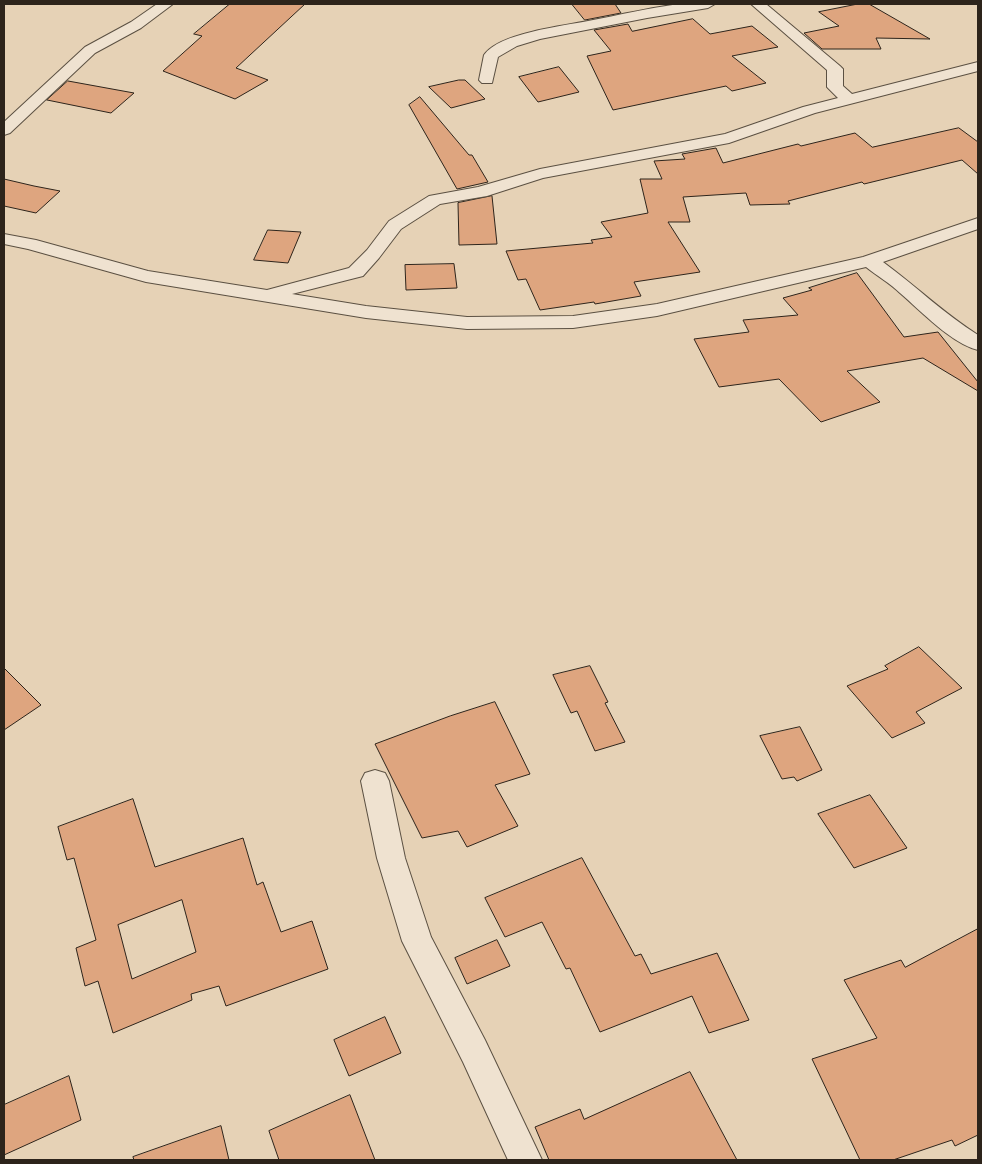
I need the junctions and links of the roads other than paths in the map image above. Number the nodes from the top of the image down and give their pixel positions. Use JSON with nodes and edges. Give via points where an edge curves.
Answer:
{"nodes":[{"id":1,"x":166,"y":4,"type":"edge"},
{"id":2,"x":708,"y":4,"type":"edge"},
{"id":3,"x":758,"y":4,"type":"edge"},
{"id":4,"x":978,"y":67,"type":"edge"},
{"id":5,"x":487,"y":80,"type":"dead end"},
{"id":6,"x":849,"y":100,"type":"junction"},
{"id":7,"x":4,"y":130,"type":"edge"},
{"id":8,"x":978,"y":223,"type":"edge"},
{"id":9,"x":4,"y":239,"type":"edge"},
{"id":10,"x":869,"y":261,"type":"junction"},
{"id":11,"x":261,"y":296,"type":"junction"},
{"id":12,"x":978,"y":344,"type":"edge"},
{"id":13,"x":375,"y":780,"type":"dead end"},
{"id":14,"x":525,"y":1160,"type":"edge"}],
"edges":[{"from":1,"to":7,"type":"street","via":[[90,50]]},
{"from":2,"to":5,"type":"street","via":[[538,35],[500,48],[491,55]]},
{"from":3,"to":6,"type":"street","via":[[835,69],[835,87]]},
{"from":4,"to":6,"type":"street"},
{"from":6,"to":11,"type":"street","via":[[809,110],[729,138],[540,174],[482,192],[435,200],[395,225],[356,272]]},
{"from":8,"to":10,"type":"street"},
{"from":9,"to":11,"type":"street","via":[[146,276]]},
{"from":10,"to":11,"type":"street","via":[[657,310],[574,322],[467,323]]},
{"from":10,"to":12,"type":"street","via":[[905,287],[945,323]]},
{"from":13,"to":14,"type":"street","via":[[390,858],[417,941]]}]}
